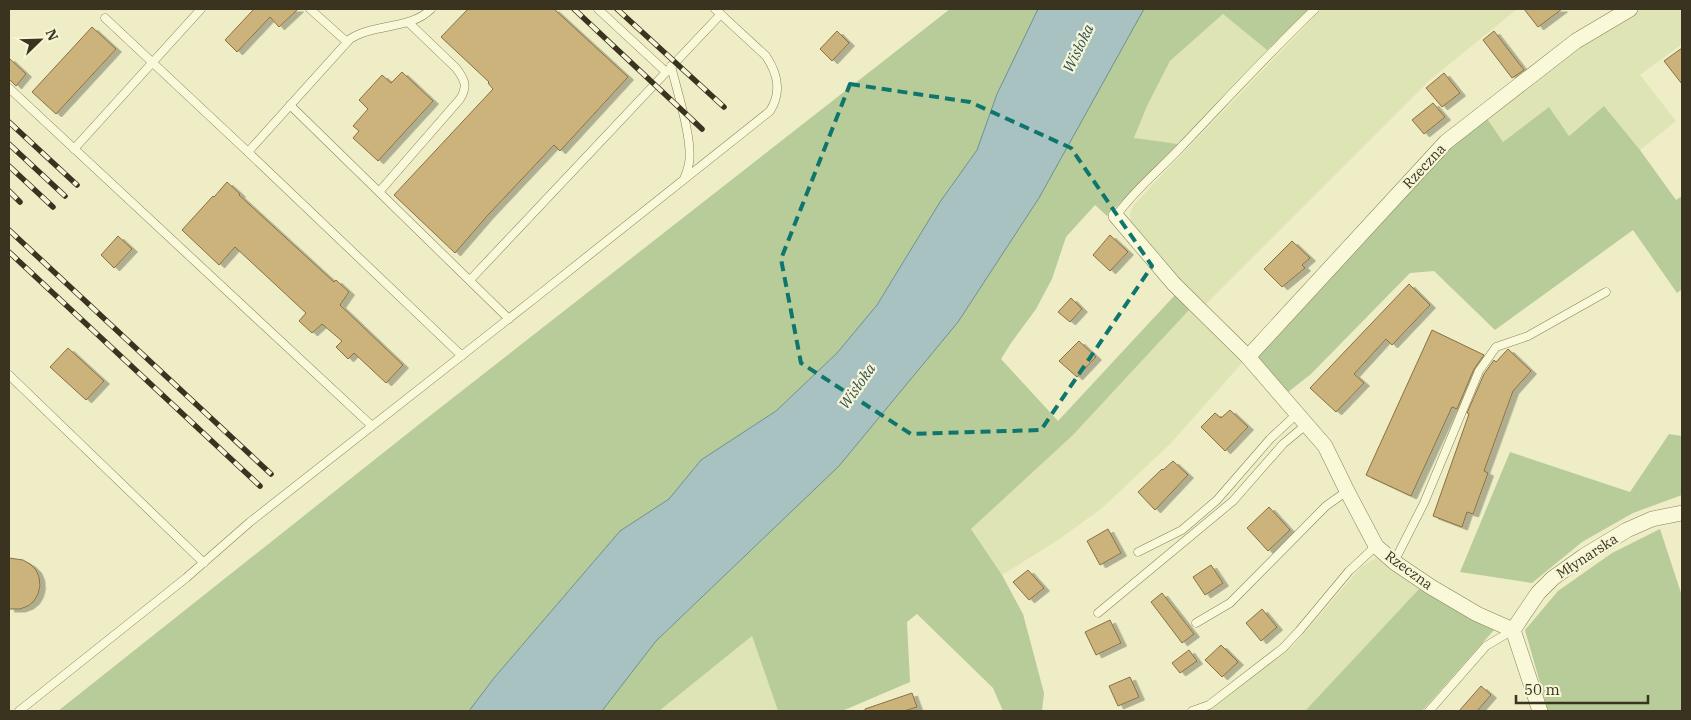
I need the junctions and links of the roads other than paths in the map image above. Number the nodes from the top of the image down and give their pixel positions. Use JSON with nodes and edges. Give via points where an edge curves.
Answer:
{"nodes":[{"id":1,"x":201,"y":9,"type":"edge"},
{"id":2,"x":310,"y":9,"type":"edge"},
{"id":3,"x":431,"y":9,"type":"edge"},
{"id":4,"x":598,"y":9,"type":"edge"},
{"id":5,"x":1315,"y":9,"type":"edge"},
{"id":6,"x":1630,"y":9,"type":"edge"},
{"id":7,"x":718,"y":11,"type":"edge"},
{"id":8,"x":105,"y":18,"type":"dead end"},
{"id":9,"x":408,"y":22,"type":"junction"},
{"id":10,"x":347,"y":42,"type":"junction"},
{"id":11,"x":152,"y":62,"type":"junction"},
{"id":12,"x":668,"y":70,"type":"junction"},
{"id":13,"x":9,"y":88,"type":"edge"},
{"id":14,"x":290,"y":105,"type":"junction"},
{"id":15,"x":74,"y":149,"type":"junction"},
{"id":16,"x":248,"y":152,"type":"junction"},
{"id":17,"x":684,"y":179,"type":"junction"},
{"id":18,"x":379,"y":192,"type":"junction"},
{"id":19,"x":1116,"y":216,"type":"joint"},
{"id":20,"x":470,"y":280,"type":"junction"},
{"id":21,"x":1606,"y":292,"type":"dead end"},
{"id":22,"x":509,"y":318,"type":"junction"},
{"id":23,"x":462,"y":356,"type":"junction"},
{"id":24,"x":1248,"y":357,"type":"junction"},
{"id":25,"x":9,"y":375,"type":"edge"},
{"id":26,"x":1302,"y":418,"type":"junction"},
{"id":27,"x":372,"y":426,"type":"junction"},
{"id":28,"x":1347,"y":491,"type":"junction"},
{"id":29,"x":1682,"y":513,"type":"edge"},
{"id":30,"x":1376,"y":546,"type":"junction"},
{"id":31,"x":1138,"y":552,"type":"dead end"},
{"id":32,"x":1394,"y":562,"type":"junction"},
{"id":33,"x":204,"y":563,"type":"junction"},
{"id":34,"x":1098,"y":613,"type":"dead end"},
{"id":35,"x":1196,"y":622,"type":"dead end"},
{"id":36,"x":1513,"y":630,"type":"junction"},
{"id":37,"x":19,"y":711,"type":"edge"},
{"id":38,"x":1192,"y":711,"type":"edge"},
{"id":39,"x":1429,"y":711,"type":"edge"},
{"id":40,"x":1540,"y":711,"type":"edge"}],
"edges":[{"from":1,"to":11,"type":"lane"},
{"from":2,"to":10,"type":"lane"},
{"from":3,"to":9,"type":"lane"},
{"from":4,"to":12,"type":"lane"},
{"from":5,"to":19,"type":"lane","name":"Rzeczna","via":[[1129,198]]},
{"from":6,"to":24,"type":"street","name":"Rzeczna","via":[[1576,42],[1446,142]]},
{"from":7,"to":12,"type":"lane"},
{"from":7,"to":17,"type":"lane","via":[[772,65],[778,83],[776,102],[770,111]]},
{"from":8,"to":11,"type":"lane"},
{"from":9,"to":10,"type":"lane","via":[[367,30]]},
{"from":9,"to":18,"type":"lane","via":[[462,76],[464,92]]},
{"from":10,"to":14,"type":"lane"},
{"from":11,"to":15,"type":"lane"},
{"from":11,"to":16,"type":"lane"},
{"from":12,"to":17,"type":"lane","via":[[687,134],[689,162]]},
{"from":12,"to":20,"type":"lane"},
{"from":13,"to":15,"type":"lane"},
{"from":14,"to":16,"type":"lane"},
{"from":14,"to":18,"type":"lane"},
{"from":15,"to":27,"type":"lane"},
{"from":16,"to":23,"type":"lane"},
{"from":17,"to":22,"type":"lane"},
{"from":18,"to":20,"type":"lane"},
{"from":19,"to":24,"type":"street","name":"Rzeczna","via":[[1174,284]]},
{"from":20,"to":22,"type":"lane"},
{"from":21,"to":32,"type":"lane","via":[[1528,336],[1496,347],[1479,371],[1424,504]]},
{"from":22,"to":23,"type":"lane"},
{"from":23,"to":27,"type":"lane"},
{"from":24,"to":26,"type":"street","name":"Rzeczna"},
{"from":25,"to":33,"type":"lane"},
{"from":26,"to":28,"type":"street","name":"Rzeczna","via":[[1325,446]]},
{"from":26,"to":31,"type":"lane","via":[[1270,439],[1210,506],[1182,530]]},
{"from":26,"to":34,"type":"lane","via":[[1233,501]]},
{"from":27,"to":33,"type":"lane","via":[[250,522]]},
{"from":28,"to":30,"type":"street","name":"Rzeczna"},
{"from":28,"to":35,"type":"lane","via":[[1326,506],[1230,603]]},
{"from":29,"to":36,"type":"street","name":"Młynarska","via":[[1652,519],[1584,556],[1538,593]]},
{"from":30,"to":32,"type":"street","name":"Rzeczna"},
{"from":30,"to":38,"type":"lane","via":[[1349,571],[1283,648],[1209,705]]},
{"from":32,"to":36,"type":"street","name":"Rzeczna","via":[[1477,614]]},
{"from":33,"to":37,"type":"lane"},
{"from":36,"to":39,"type":"lane","name":"Młynarska","via":[[1486,646]]},
{"from":36,"to":40,"type":"street"}]}
